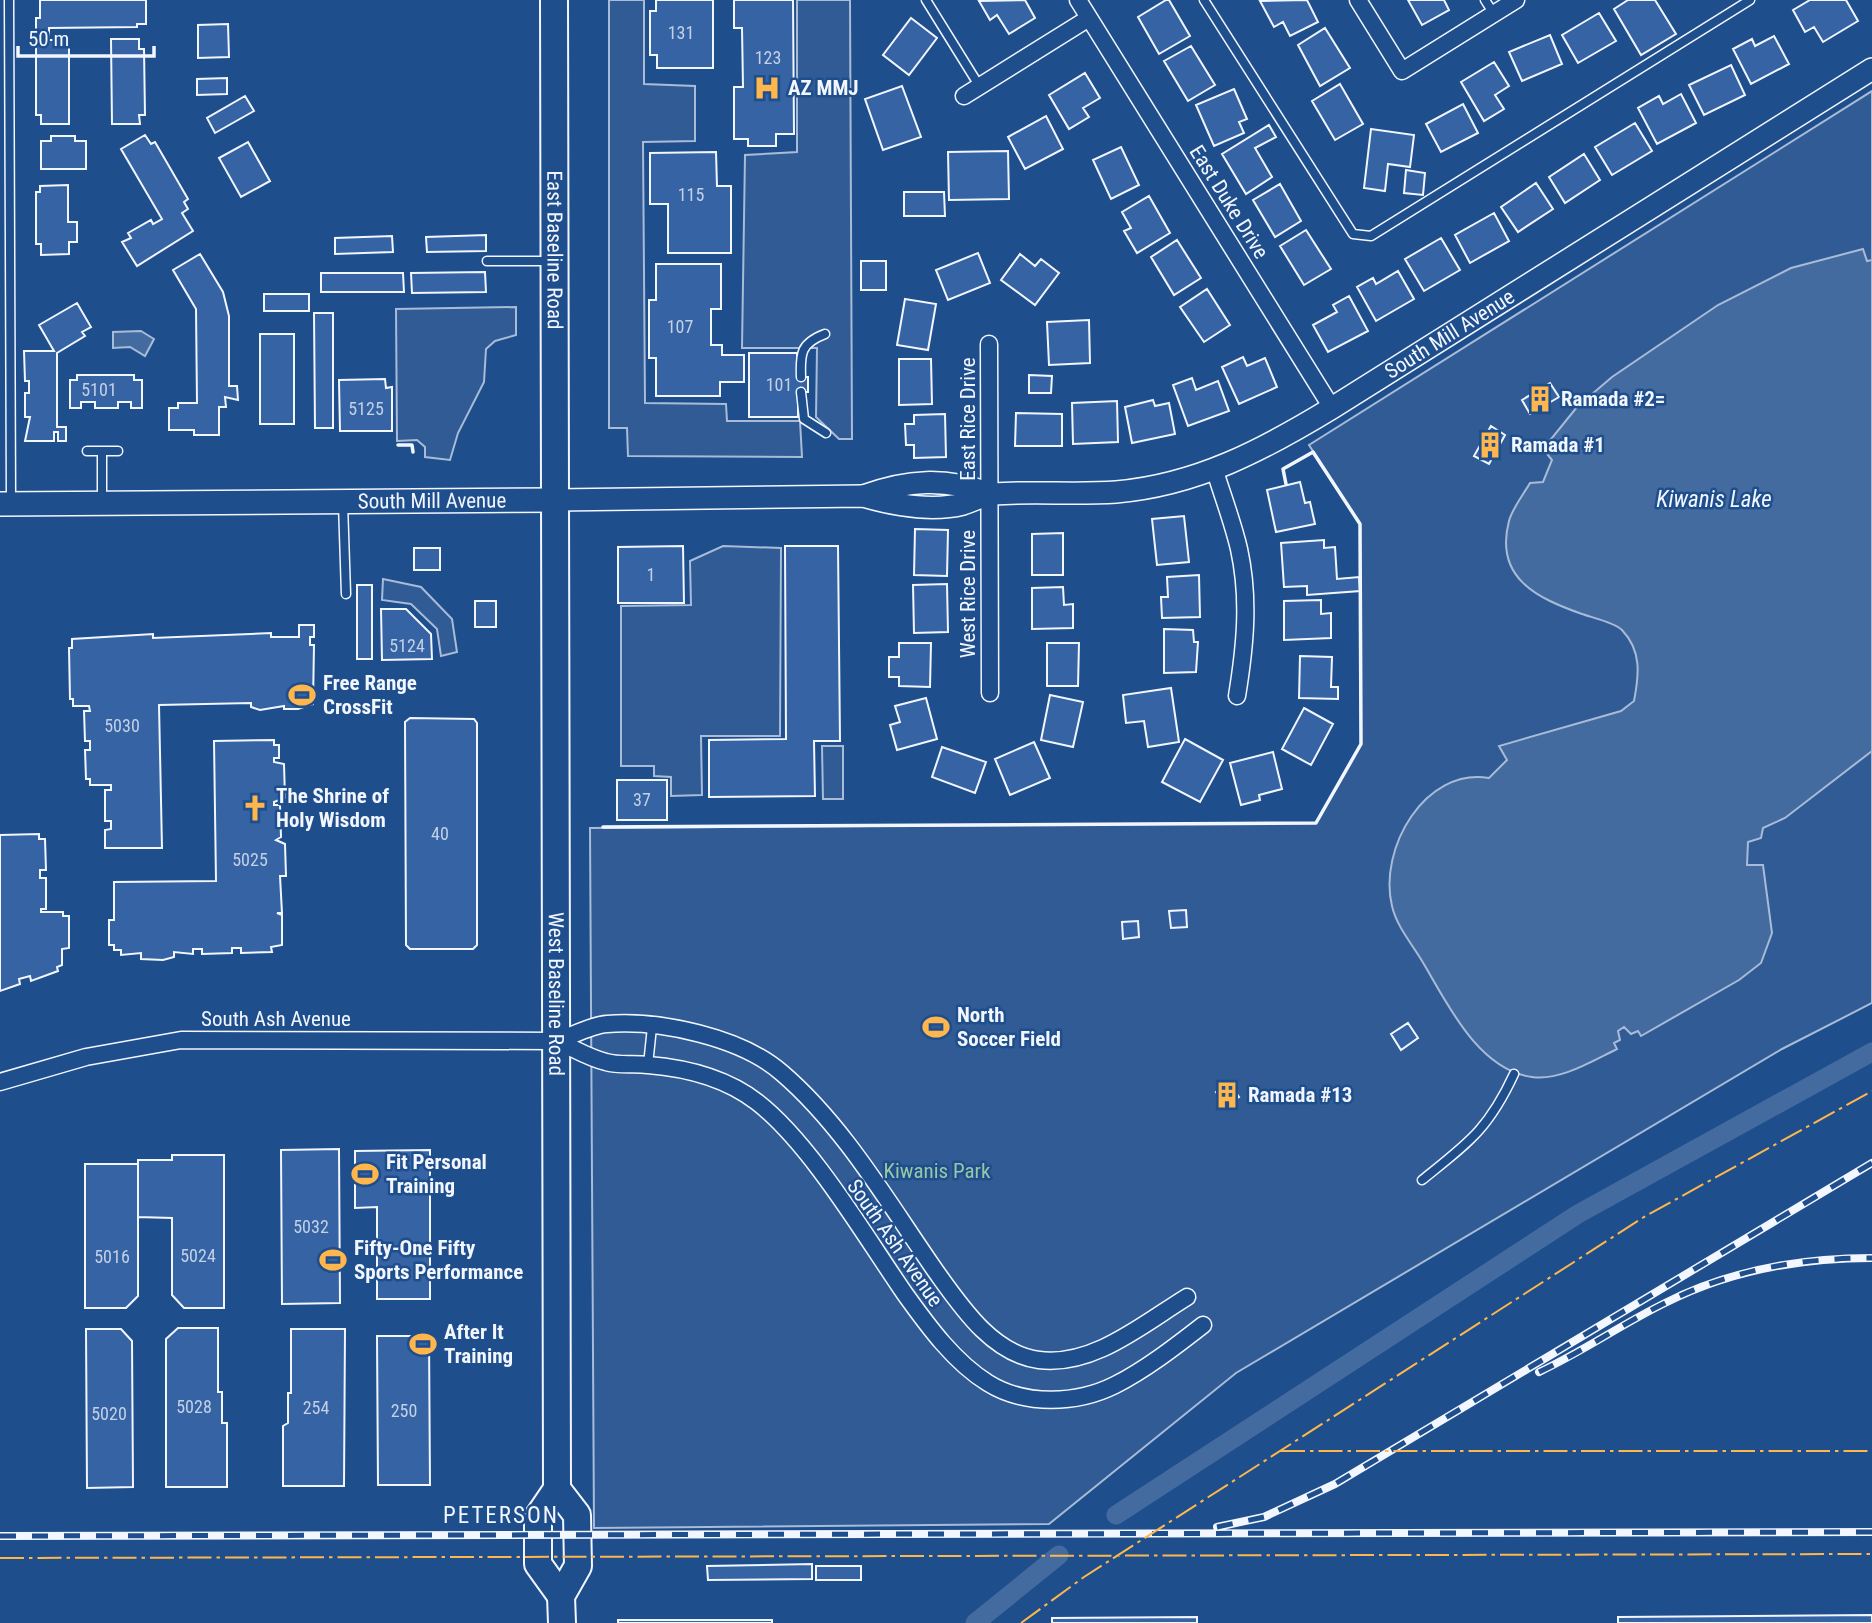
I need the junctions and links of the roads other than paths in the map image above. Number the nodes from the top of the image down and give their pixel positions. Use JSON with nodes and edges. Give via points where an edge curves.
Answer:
{"nodes":[{"id":1,"x":9,"y":0,"type":"edge"},
{"id":2,"x":554,"y":0,"type":"edge"},
{"id":3,"x":926,"y":0,"type":"edge"},
{"id":4,"x":1078,"y":0,"type":"edge"},
{"id":5,"x":1204,"y":0,"type":"edge"},
{"id":6,"x":1358,"y":0,"type":"edge"},
{"id":7,"x":1516,"y":0,"type":"edge"},
{"id":8,"x":1749,"y":0,"type":"edge"},
{"id":9,"x":1489,"y":7,"type":"edge"},
{"id":10,"x":1089,"y":18,"type":"junction"},
{"id":11,"x":1872,"y":69,"type":"edge"},
{"id":12,"x":981,"y":87,"type":"junction"},
{"id":13,"x":964,"y":96,"type":"dead end"},
{"id":14,"x":487,"y":261,"type":"dead end"},
{"id":15,"x":555,"y":261,"type":"junction"},
{"id":16,"x":0,"y":300,"type":"edge"},
{"id":17,"x":10,"y":300,"type":"junction"},
{"id":18,"x":825,"y":334,"type":"dead end"},
{"id":19,"x":989,"y":344,"type":"dead end"},
{"id":20,"x":801,"y":377,"type":"dead end"},
{"id":21,"x":801,"y":392,"type":"dead end"},
{"id":22,"x":1332,"y":408,"type":"junction"},
{"id":23,"x":826,"y":433,"type":"dead end"},
{"id":24,"x":118,"y":450,"type":"dead end"},
{"id":25,"x":87,"y":451,"type":"dead end"},
{"id":26,"x":102,"y":451,"type":"junction"},
{"id":27,"x":1215,"y":471,"type":"junction"},
{"id":28,"x":990,"y":494,"type":"junction"},
{"id":29,"x":556,"y":500,"type":"junction"},
{"id":30,"x":343,"y":501,"type":"junction"},
{"id":31,"x":103,"y":503,"type":"junction"},
{"id":32,"x":5,"y":504,"type":"edge"},
{"id":33,"x":345,"y":594,"type":"dead end"},
{"id":34,"x":990,"y":693,"type":"dead end"},
{"id":35,"x":1237,"y":696,"type":"dead end"},
{"id":36,"x":652,"y":1027,"type":"junction"},
{"id":37,"x":557,"y":1041,"type":"junction"},
{"id":38,"x":648,"y":1065,"type":"junction"},
{"id":39,"x":1514,"y":1074,"type":"dead end"},
{"id":40,"x":0,"y":1082,"type":"edge"},
{"id":41,"x":1422,"y":1180,"type":"dead end"},
{"id":42,"x":1187,"y":1297,"type":"dead end"},
{"id":43,"x":1203,"y":1325,"type":"dead end"},
{"id":44,"x":557,"y":1489,"type":"junction"},
{"id":45,"x":561,"y":1596,"type":"junction"},
{"id":46,"x":562,"y":1623,"type":"edge"}],
"edges":[{"from":1,"to":17,"type":"lane"},
{"from":2,"to":15,"type":"main road","name":"East Baseline Road"},
{"from":3,"to":12,"type":"lane"},
{"from":4,"to":10,"type":"street","name":"East Duke Drive"},
{"from":5,"to":8,"type":"lane","via":[[1353,234],[1371,236]]},
{"from":6,"to":9,"type":"street","via":[[1402,71]]},
{"from":7,"to":9,"type":"street"},
{"from":10,"to":12,"type":"street"},
{"from":10,"to":22,"type":"street","name":"East Duke Drive"},
{"from":11,"to":22,"type":"street","name":"South Mill Avenue"},
{"from":12,"to":13,"type":"street"},
{"from":14,"to":15,"type":"lane"},
{"from":15,"to":29,"type":"main road","name":"East Baseline Road"},
{"from":16,"to":17,"type":"lane"},
{"from":17,"to":32,"type":"lane"},
{"from":18,"to":20,"type":"lane","via":[[803,346]]},
{"from":19,"to":28,"type":"street","name":"East Rice Drive"},
{"from":21,"to":23,"type":"lane","via":[[804,419]]},
{"from":22,"to":27,"type":"street","name":"South Mill Avenue","via":[[1286,437]]},
{"from":24,"to":26,"type":"lane"},
{"from":25,"to":26,"type":"lane"},
{"from":26,"to":31,"type":"lane"},
{"from":27,"to":28,"type":"street","name":"South Mill Avenue","via":[[1115,492]]},
{"from":27,"to":35,"type":"street","via":[[1239,548],[1244,584],[1245,636]]},
{"from":28,"to":29,"type":"street","name":"South Mill Avenue","via":[[961,504],[909,506],[863,496]]},
{"from":28,"to":34,"type":"street","name":"West Rice Drive"},
{"from":29,"to":30,"type":"main road","name":"South Mill Avenue"},
{"from":29,"to":37,"type":"main road","name":"West Baseline Road"},
{"from":30,"to":31,"type":"main road","name":"South Mill Avenue"},
{"from":30,"to":33,"type":"lane"},
{"from":31,"to":32,"type":"main road","name":"South Mill Avenue"},
{"from":36,"to":37,"type":"street","name":"South Ash Avenue","via":[[605,1024]]},
{"from":36,"to":38,"type":"lane"},
{"from":36,"to":42,"type":"street","name":"South Ash Avenue","via":[[715,1038],[781,1071],[840,1136],[958,1303],[1009,1350],[1041,1360],[1083,1356]]},
{"from":37,"to":38,"type":"street","name":"South Ash Avenue","via":[[607,1063]]},
{"from":37,"to":40,"type":"street","name":"South Ash Avenue","via":[[181,1040],[86,1057]]},
{"from":37,"to":44,"type":"main road","name":"West Baseline Road"},
{"from":38,"to":43,"type":"street","name":"South Ash Avenue","via":[[702,1075],[734,1086],[757,1102],[810,1160],[929,1328],[969,1369],[1001,1389],[1036,1399],[1090,1394],[1116,1385]]},
{"from":39,"to":41,"type":"lane","via":[[1483,1129]]},
{"from":44,"to":45,"type":"main road","via":[[577,1515],[578,1566]]},
{"from":44,"to":45,"type":"main road","via":[[538,1517],[538,1564]]},
{"from":45,"to":46,"type":"main road"}]}
